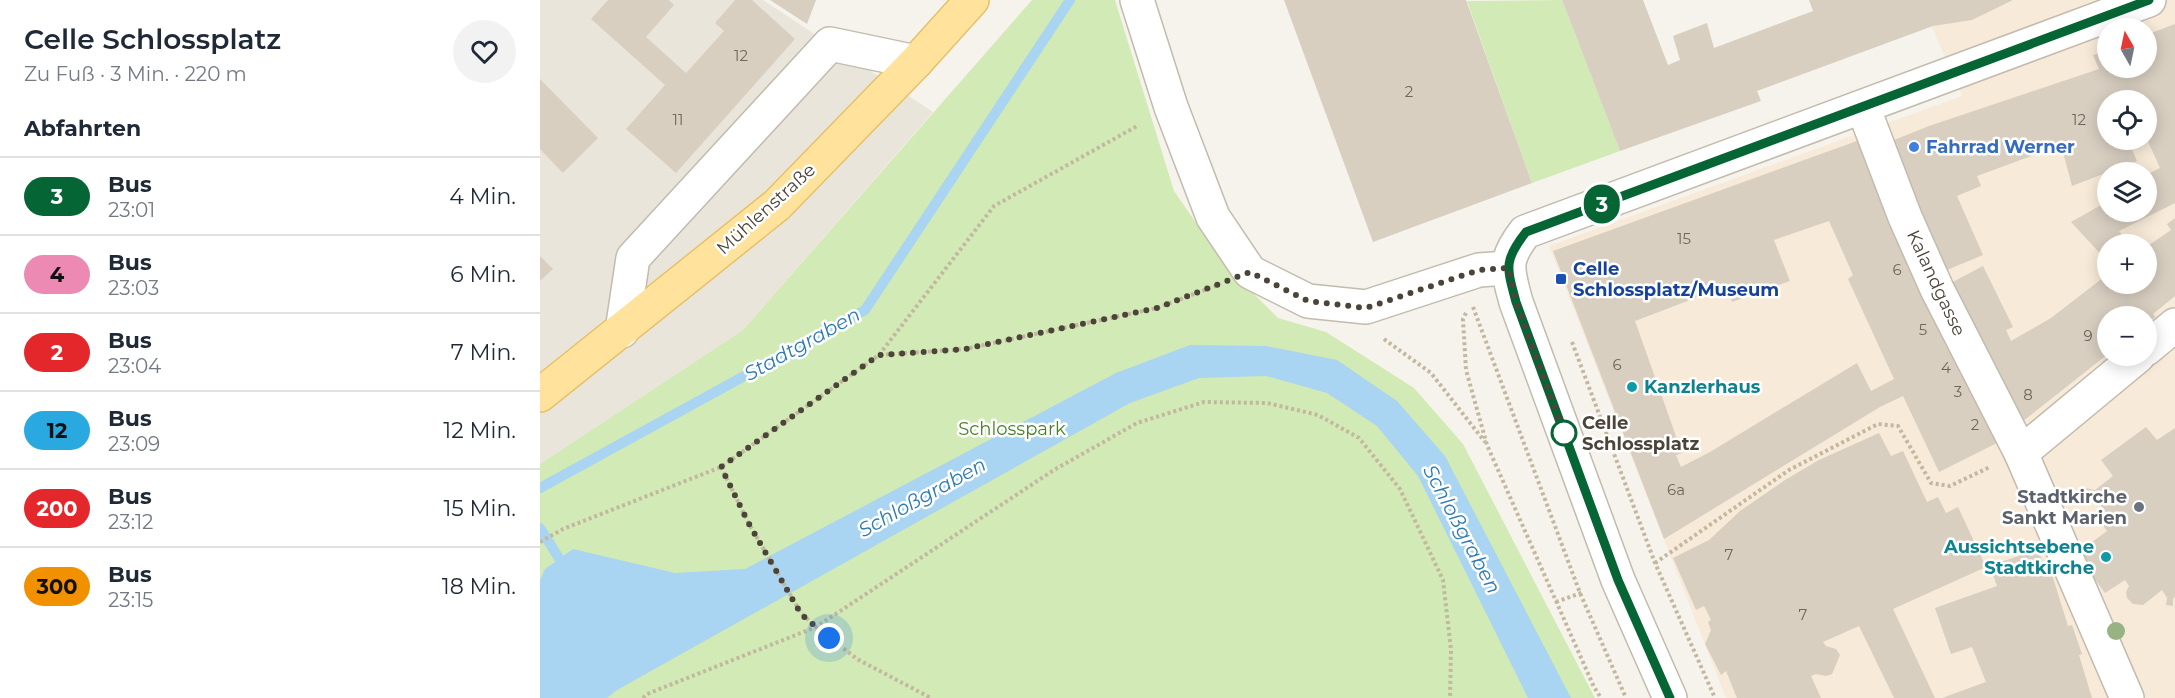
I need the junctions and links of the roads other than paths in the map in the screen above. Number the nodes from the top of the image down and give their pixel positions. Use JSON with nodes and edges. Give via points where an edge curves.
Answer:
{"nodes":[{"id":1,"x":972,"y":0,"type":"edge"},
{"id":2,"x":1137,"y":0,"type":"edge"},
{"id":3,"x":2149,"y":0,"type":"edge"},
{"id":4,"x":916,"y":62,"type":"junction"},
{"id":5,"x":1863,"y":106,"type":"junction"},
{"id":6,"x":1508,"y":268,"type":"junction"},
{"id":7,"x":2175,"y":325,"type":"edge"},
{"id":8,"x":622,"y":331,"type":"junction"},
{"id":9,"x":2157,"y":340,"type":"edge"},
{"id":10,"x":2126,"y":366,"type":"edge"},
{"id":11,"x":540,"y":395,"type":"edge"},
{"id":12,"x":2021,"y":453,"type":"junction"},
{"id":13,"x":1670,"y":698,"type":"edge"},
{"id":14,"x":2127,"y":698,"type":"edge"}],
"edges":[{"from":1,"to":4,"type":"main road","name":"Mühlenstraße"},
{"from":2,"to":6,"type":"street","via":[[1213,217],[1250,272],[1308,301],[1366,308],[1479,270]]},
{"from":3,"to":5,"type":"street"},
{"from":4,"to":8,"type":"main road","name":"Mühlenstraße","via":[[777,205]]},
{"from":4,"to":8,"type":"street","via":[[830,44],[633,258]]},
{"from":5,"to":6,"type":"street","via":[[1526,232],[1512,250]]},
{"from":5,"to":12,"type":"street","name":"Kalandgasse","via":[[1937,289]]},
{"from":6,"to":13,"type":"street","via":[[1516,302],[1618,580]]},
{"from":7,"to":9,"type":"street"},
{"from":8,"to":11,"type":"main road","name":"Mühlenstraße"},
{"from":10,"to":12,"type":"street"},
{"from":12,"to":14,"type":"street","name":"Kalandgasse"}]}
